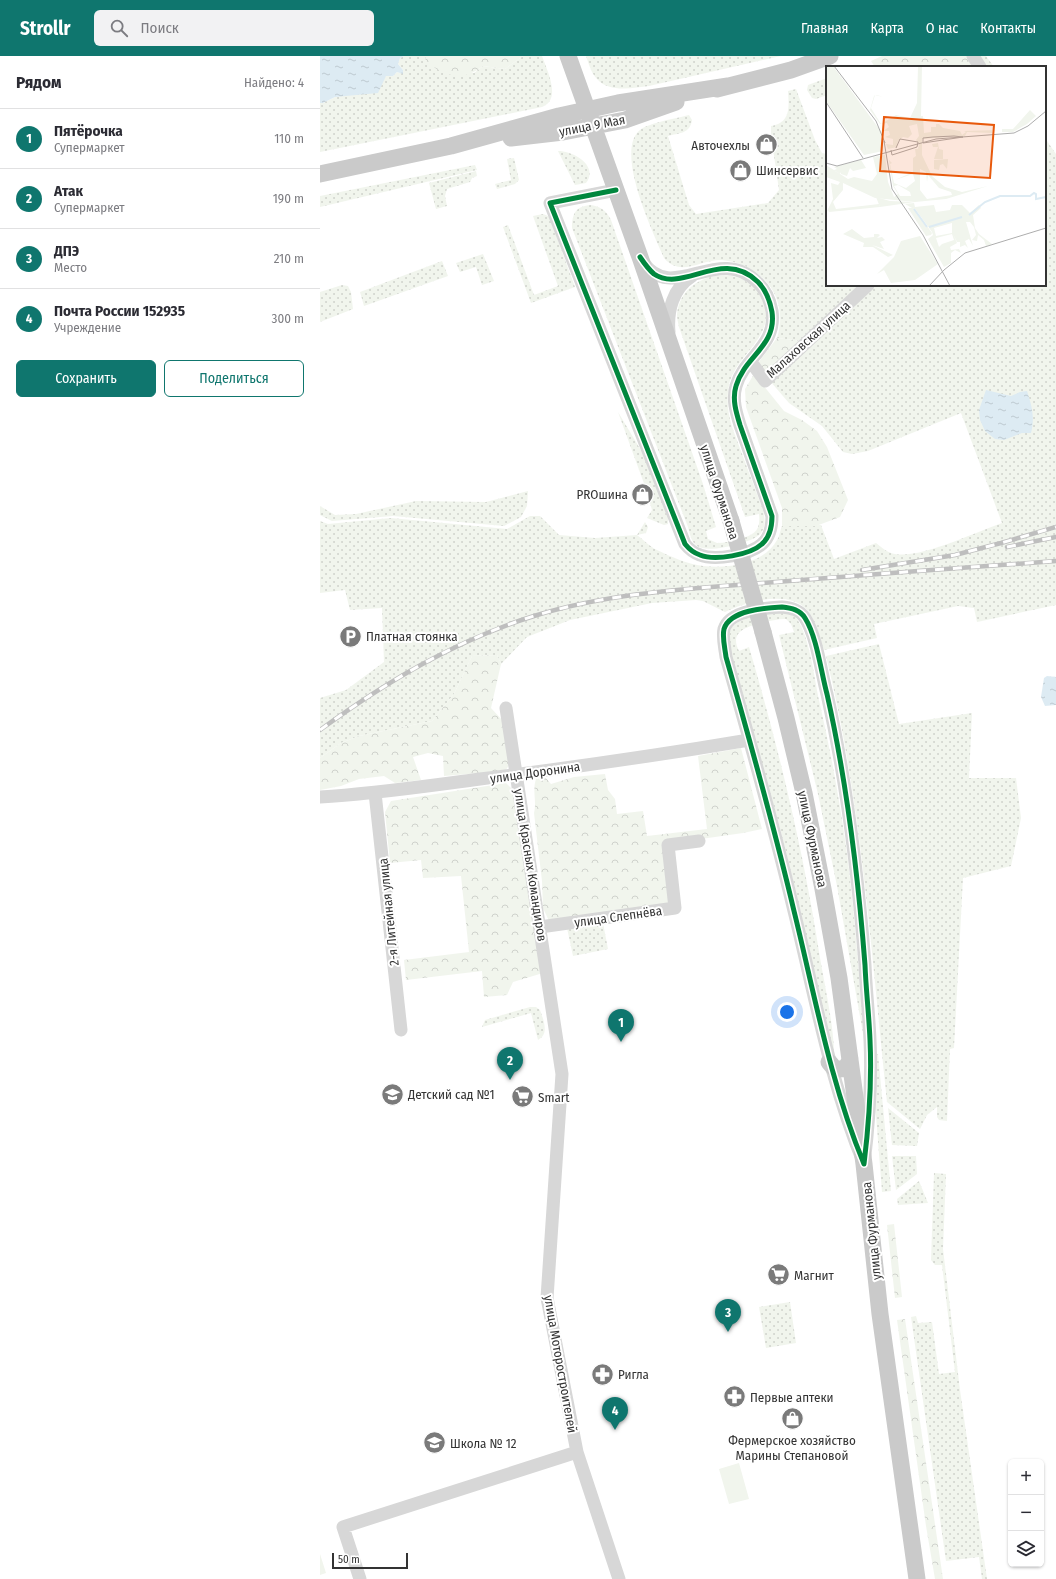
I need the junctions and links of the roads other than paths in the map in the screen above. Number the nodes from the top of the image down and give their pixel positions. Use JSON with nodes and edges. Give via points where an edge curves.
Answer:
{"nodes":[{"id":1,"x":568,"y":56,"type":"edge"},
{"id":2,"x":830,"y":56,"type":"edge"},
{"id":3,"x":973,"y":56,"type":"edge"},
{"id":4,"x":979,"y":66,"type":"edge"},
{"id":5,"x":728,"y":86,"type":"junction"},
{"id":6,"x":588,"y":110,"type":"junction"},
{"id":7,"x":593,"y":126,"type":"junction"},
{"id":8,"x":452,"y":146,"type":"junction"},
{"id":9,"x":320,"y":174,"type":"edge"},
{"id":10,"x":616,"y":190,"type":"junction"},
{"id":11,"x":640,"y":258,"type":"junction"},
{"id":12,"x":697,"y":273,"type":"junction"},
{"id":13,"x":867,"y":286,"type":"edge"},
{"id":14,"x":671,"y":346,"type":"junction"},
{"id":15,"x":750,"y":362,"type":"junction"},
{"id":16,"x":506,"y":708,"type":"dead end"},
{"id":17,"x":749,"y":740,"type":"junction"},
{"id":18,"x":516,"y":775,"type":"junction"},
{"id":19,"x":376,"y":793,"type":"junction"},
{"id":20,"x":320,"y":797,"type":"edge"},
{"id":21,"x":699,"y":842,"type":"dead end"},
{"id":22,"x":540,"y":927,"type":"junction"},
{"id":23,"x":551,"y":999,"type":"joint"},
{"id":24,"x":401,"y":1030,"type":"dead end"},
{"id":25,"x":851,"y":1060,"type":"junction"},
{"id":26,"x":870,"y":1060,"type":"junction"},
{"id":27,"x":829,"y":1062,"type":"junction"},
{"id":28,"x":864,"y":1164,"type":"junction"},
{"id":29,"x":577,"y":1452,"type":"junction"},
{"id":30,"x":360,"y":1579,"type":"edge"},
{"id":31,"x":619,"y":1579,"type":"edge"},
{"id":32,"x":917,"y":1579,"type":"edge"}],
"edges":[{"from":1,"to":6,"type":"main road","name":"улица Фурманова"},
{"from":2,"to":5,"type":"main road","name":"улица 9 Мая","via":[[791,70]]},
{"from":3,"to":4,"type":"street"},
{"from":5,"to":6,"type":"main road","name":"улица 9 Мая"},
{"from":5,"to":7,"type":"main road","name":"улица 9 Мая","via":[[625,120]]},
{"from":6,"to":7,"type":"main road","name":"улица Фурманова"},
{"from":6,"to":8,"type":"main road","name":"улица 9 Мая"},
{"from":7,"to":8,"type":"main road","name":"улица 9 Мая"},
{"from":7,"to":10,"type":"main road","name":"улица Фурманова"},
{"from":8,"to":9,"type":"main road","name":"улица 9 Мая"},
{"from":10,"to":11,"type":"main road","name":"улица Фурманова"},
{"from":10,"to":15,"type":"street","via":[[550,203],[685,544],[700,556],[723,557],[753,550],[763,544],[772,525],[770,505],[736,410],[736,386]]},
{"from":11,"to":12,"type":"street","via":[[654,274],[664,278],[673,279]]},
{"from":11,"to":14,"type":"main road","name":"улица Фурманова"},
{"from":12,"to":14,"type":"street","via":[[678,289],[673,300],[669,326]]},
{"from":12,"to":15,"type":"street","via":[[721,268],[734,269],[746,274],[766,292],[771,304],[772,328],[768,339]]},
{"from":13,"to":15,"type":"street","name":"Малаховская улица","via":[[765,380]]},
{"from":14,"to":25,"type":"main road","name":"улица Фурманова","bridge":true,"via":[[731,522],[786,718],[823,889]]},
{"from":16,"to":18,"type":"street","name":"улица Красных Командиров"},
{"from":17,"to":18,"type":"street","name":"улица Доронина"},
{"from":17,"to":26,"type":"street","via":[[726,657],[724,629],[735,616],[748,612],[782,607],[798,611],[810,629],[839,752],[861,911]]},
{"from":17,"to":27,"type":"street","via":[[779,847]]},
{"from":18,"to":19,"type":"street","name":"улица Доронина"},
{"from":18,"to":22,"type":"street","name":"улица Красных Командиров"},
{"from":19,"to":20,"type":"street","name":"улица Доронина"},
{"from":19,"to":24,"type":"street","name":"2-я Литейная улица"},
{"from":21,"to":22,"type":"street","name":"улица Слепнёва","via":[[668,845],[675,908]]},
{"from":22,"to":23,"type":"street","name":"улица Красных Командиров"},
{"from":23,"to":29,"type":"street","name":"улица Моторостроителей","via":[[562,1074],[547,1298]]},
{"from":25,"to":26,"type":"street","via":[[855,1066],[862,1067]]},
{"from":25,"to":27,"type":"main road","via":[[841,1070],[834,1068]]},
{"from":25,"to":28,"type":"main road","name":"улица Фурманова"},
{"from":26,"to":28,"type":"street","via":[[869,1115]]},
{"from":27,"to":28,"type":"street","via":[[851,1133]]},
{"from":28,"to":32,"type":"main road","name":"улица Фурманова","via":[[880,1314]]},
{"from":29,"to":30,"type":"street","via":[[343,1527]]},
{"from":29,"to":31,"type":"street","name":"улица Моторостроителей"}]}
